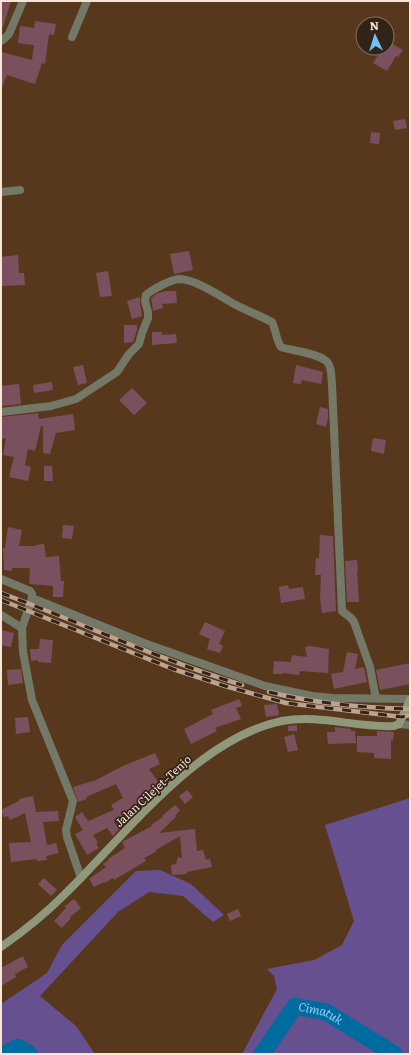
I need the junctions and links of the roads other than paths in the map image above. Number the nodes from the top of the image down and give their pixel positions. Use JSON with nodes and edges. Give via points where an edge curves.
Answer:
{"nodes":[{"id":1,"x":23,"y":1,"type":"edge"},
{"id":2,"x":87,"y":1,"type":"edge"},
{"id":3,"x":72,"y":37,"type":"dead end"},
{"id":4,"x":1,"y":41,"type":"edge"},
{"id":5,"x":20,"y":190,"type":"dead end"},
{"id":6,"x":1,"y":192,"type":"edge"},
{"id":7,"x":1,"y":412,"type":"edge"},
{"id":8,"x":1,"y":579,"type":"edge"},
{"id":9,"x":32,"y":598,"type":"junction"},
{"id":10,"x":1,"y":615,"type":"edge"},
{"id":11,"x":22,"y":628,"type":"junction"},
{"id":12,"x":376,"y":699,"type":"junction"},
{"id":13,"x":410,"y":700,"type":"edge"},
{"id":14,"x":399,"y":724,"type":"junction"},
{"id":15,"x":410,"y":725,"type":"edge"},
{"id":16,"x":81,"y":878,"type":"junction"},
{"id":17,"x":1,"y":947,"type":"edge"}],
"edges":[{"from":1,"to":4,"type":"street","via":[[9,34]]},
{"from":2,"to":3,"type":"street"},
{"from":5,"to":6,"type":"street"},
{"from":7,"to":12,"type":"street","via":[[51,406],[76,398],[117,372],[139,344],[148,318],[146,295],[171,281],[180,279],[194,283],[272,322],[281,347],[322,358],[330,368],[332,384],[342,611],[354,622],[370,667]]},
{"from":8,"to":9,"type":"street","via":[[30,591]]},
{"from":9,"to":11,"type":"street"},
{"from":9,"to":12,"type":"street","via":[[144,643],[265,686],[322,697]]},
{"from":10,"to":11,"type":"street"},
{"from":11,"to":16,"type":"street","via":[[23,652],[32,700],[72,801],[66,830]]},
{"from":12,"to":13,"type":"street"},
{"from":13,"to":14,"type":"main road"},
{"from":14,"to":15,"type":"street"},
{"from":14,"to":16,"type":"main road","name":"Jalan Cilejet–Tenjo","via":[[391,726],[312,719],[288,720],[237,738],[174,784]]},
{"from":16,"to":17,"type":"main road","name":"Jalan Cilejet–Tenjo","via":[[31,926]]}]}
